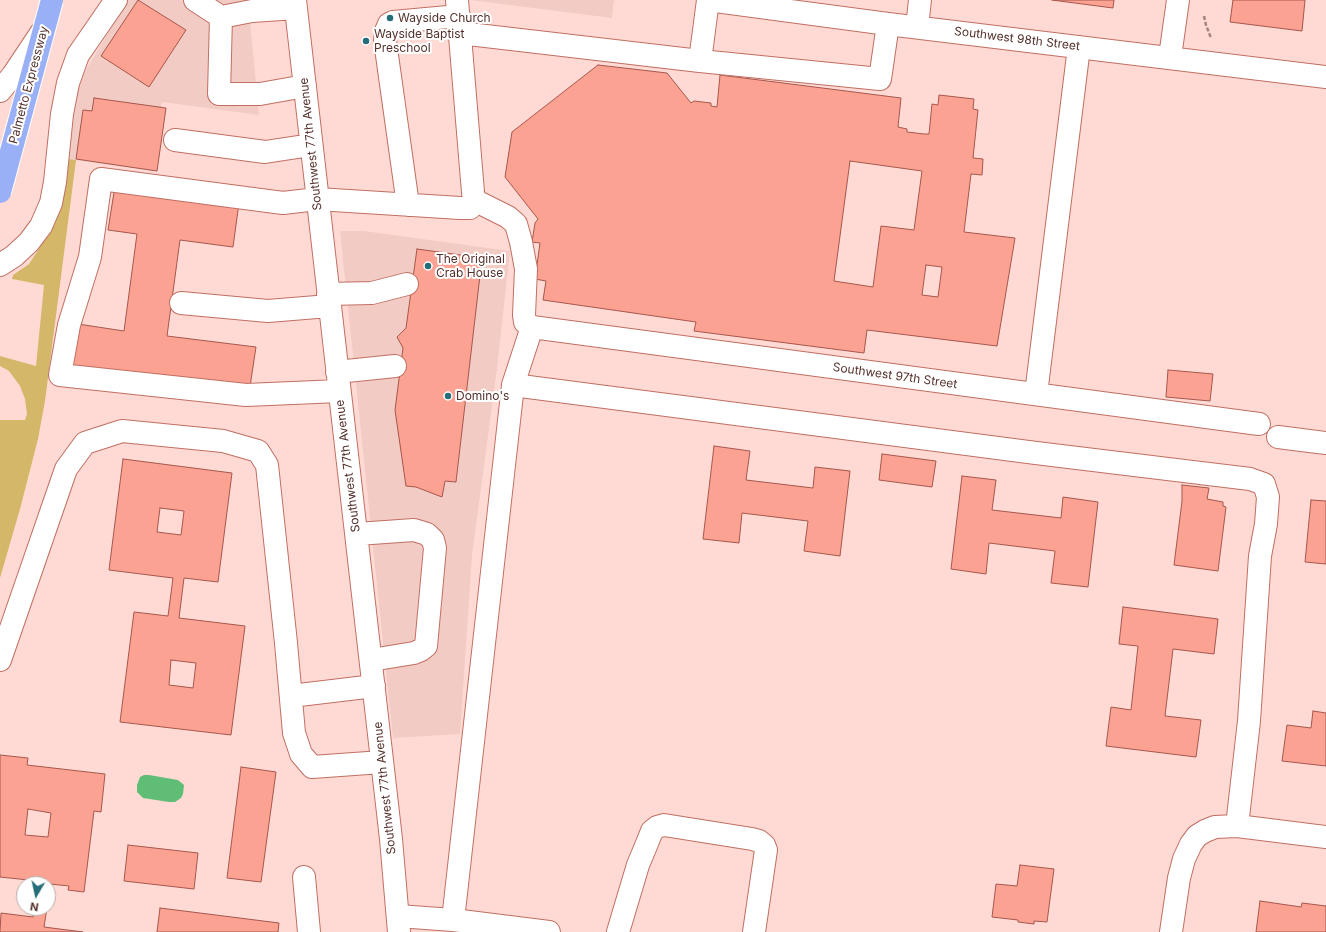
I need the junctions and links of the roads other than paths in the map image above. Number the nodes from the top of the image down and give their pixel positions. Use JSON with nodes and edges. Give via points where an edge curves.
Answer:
{"nodes":[{"id":1,"x":52,"y":0,"type":"edge"},
{"id":2,"x":62,"y":0,"type":"edge"},
{"id":3,"x":116,"y":0,"type":"edge"},
{"id":4,"x":195,"y":0,"type":"edge"},
{"id":5,"x":708,"y":0,"type":"edge"},
{"id":6,"x":920,"y":0,"type":"edge"},
{"id":7,"x":1178,"y":0,"type":"edge"},
{"id":8,"x":295,"y":4,"type":"edge"},
{"id":9,"x":459,"y":16,"type":"edge"},
{"id":10,"x":221,"y":17,"type":"junction"},
{"id":11,"x":888,"y":24,"type":"junction"},
{"id":12,"x":917,"y":27,"type":"junction"},
{"id":13,"x":1079,"y":47,"type":"junction"},
{"id":14,"x":1170,"y":57,"type":"junction"},
{"id":15,"x":700,"y":60,"type":"junction"},
{"id":16,"x":1326,"y":77,"type":"edge"},
{"id":17,"x":305,"y":86,"type":"junction"},
{"id":18,"x":0,"y":91,"type":"edge"},
{"id":19,"x":174,"y":140,"type":"dead end"},
{"id":20,"x":311,"y":146,"type":"junction"},
{"id":21,"x":0,"y":192,"type":"edge"},
{"id":22,"x":317,"y":199,"type":"junction"},
{"id":23,"x":474,"y":200,"type":"junction"},
{"id":24,"x":408,"y":205,"type":"junction"},
{"id":25,"x":0,"y":265,"type":"edge"},
{"id":26,"x":407,"y":284,"type":"dead end"},
{"id":27,"x":329,"y":300,"type":"junction"},
{"id":28,"x":181,"y":303,"type":"dead end"},
{"id":29,"x":532,"y":327,"type":"junction"},
{"id":30,"x":395,"y":366,"type":"dead end"},
{"id":31,"x":338,"y":381,"type":"junction"},
{"id":32,"x":513,"y":385,"type":"junction"},
{"id":33,"x":1036,"y":394,"type":"junction"},
{"id":34,"x":1259,"y":424,"type":"dead end"},
{"id":35,"x":1278,"y":437,"type":"dead end"},
{"id":36,"x":1326,"y":443,"type":"edge"},
{"id":37,"x":357,"y":534,"type":"junction"},
{"id":38,"x":0,"y":660,"type":"edge"},
{"id":39,"x":371,"y":660,"type":"junction"},
{"id":40,"x":374,"y":686,"type":"junction"},
{"id":41,"x":291,"y":696,"type":"junction"},
{"id":42,"x":382,"y":762,"type":"junction"},
{"id":43,"x":1237,"y":826,"type":"junction"},
{"id":44,"x":1326,"y":837,"type":"edge"},
{"id":45,"x":304,"y":877,"type":"dead end"},
{"id":46,"x":453,"y":920,"type":"junction"},
{"id":47,"x":399,"y":924,"type":"edge"},
{"id":48,"x":309,"y":932,"type":"edge"},
{"id":49,"x":549,"y":932,"type":"edge"},
{"id":50,"x":618,"y":932,"type":"edge"},
{"id":51,"x":754,"y":932,"type":"edge"},
{"id":52,"x":1171,"y":932,"type":"edge"}],
"edges":[{"from":1,"to":21,"type":"highway","name":"Palmetto Expressway","bridge":true},
{"from":2,"to":18,"type":"street"},
{"from":3,"to":25,"type":"street","via":[[78,55],[68,83],[55,182],[51,203],[41,226],[29,242]]},
{"from":4,"to":10,"type":"street"},
{"from":5,"to":11,"type":"street","name":"Southwest 98th Street"},
{"from":5,"to":15,"type":"street"},
{"from":6,"to":12,"type":"street"},
{"from":7,"to":14,"type":"street"},
{"from":8,"to":10,"type":"street"},
{"from":8,"to":17,"type":"street","name":"Southwest 77th Avenue"},
{"from":9,"to":15,"type":"street"},
{"from":9,"to":23,"type":"street"},
{"from":9,"to":24,"type":"street","via":[[393,22],[386,31],[385,41]]},
{"from":10,"to":17,"type":"street","via":[[219,94],[260,94]]},
{"from":11,"to":12,"type":"street","name":"Southwest 98th Street"},
{"from":11,"to":15,"type":"street","via":[[880,79]]},
{"from":12,"to":13,"type":"street","name":"Southwest 98th Street"},
{"from":13,"to":14,"type":"street","name":"Southwest 98th Street"},
{"from":13,"to":33,"type":"street"},
{"from":14,"to":16,"type":"street","name":"Southwest 98th Street"},
{"from":17,"to":20,"type":"street","name":"Southwest 77th Avenue"},
{"from":19,"to":20,"type":"street","via":[[265,152]]},
{"from":20,"to":22,"type":"street","name":"Southwest 77th Avenue"},
{"from":22,"to":24,"type":"street"},
{"from":22,"to":27,"type":"street","name":"Southwest 77th Avenue"},
{"from":22,"to":31,"type":"street","via":[[283,203],[101,179],[90,257],[69,325],[60,375],[246,395]]},
{"from":23,"to":24,"type":"street","via":[[470,208]]},
{"from":23,"to":29,"type":"street","via":[[508,217],[516,224],[526,269],[524,315],[526,322]]},
{"from":26,"to":27,"type":"street"},
{"from":27,"to":28,"type":"street","via":[[268,311]]},
{"from":27,"to":31,"type":"street","name":"Southwest 77th Avenue"},
{"from":29,"to":32,"type":"street"},
{"from":29,"to":33,"type":"street","name":"Southwest 97th Street"},
{"from":30,"to":31,"type":"street"},
{"from":31,"to":37,"type":"street","name":"Southwest 77th Avenue"},
{"from":32,"to":43,"type":"street","via":[[1250,479],[1264,484],[1268,497],[1266,524],[1260,556],[1249,721]]},
{"from":32,"to":46,"type":"street"},
{"from":33,"to":34,"type":"street","name":"Southwest 97th Street"},
{"from":35,"to":36,"type":"street"},
{"from":37,"to":39,"type":"street","name":"Southwest 77th Avenue"},
{"from":37,"to":39,"type":"street","via":[[414,530],[427,534],[435,548],[426,646],[414,653]]},
{"from":38,"to":41,"type":"street","via":[[66,469],[85,443],[122,431],[223,441],[258,451],[267,465]]},
{"from":39,"to":40,"type":"street","name":"Southwest 77th Avenue"},
{"from":40,"to":41,"type":"street"},
{"from":40,"to":42,"type":"street","name":"Southwest 77th Avenue"},
{"from":41,"to":42,"type":"street","via":[[294,733],[301,754],[312,767]]},
{"from":42,"to":47,"type":"street","name":"Southwest 77th Avenue"},
{"from":43,"to":44,"type":"street"},
{"from":43,"to":52,"type":"street","via":[[1215,827],[1197,836],[1191,844],[1179,878]]},
{"from":45,"to":48,"type":"street"},
{"from":46,"to":47,"type":"street"},
{"from":46,"to":49,"type":"street"},
{"from":50,"to":51,"type":"street","via":[[638,865],[652,831],[664,825],[752,839],[764,845],[766,850]]}]}
